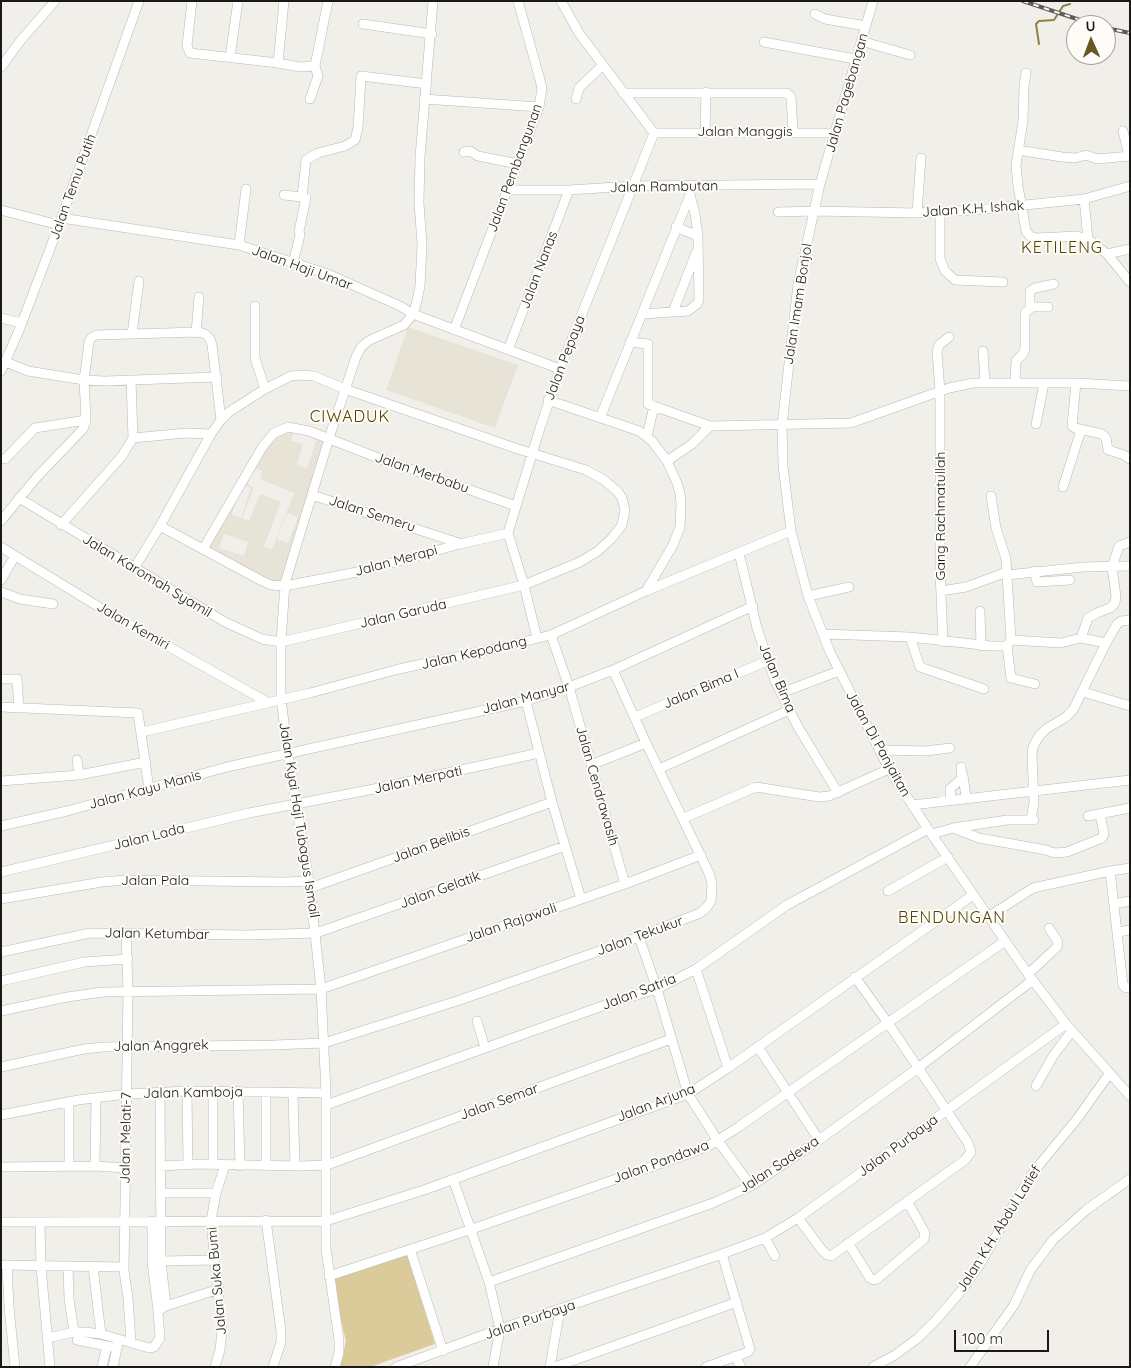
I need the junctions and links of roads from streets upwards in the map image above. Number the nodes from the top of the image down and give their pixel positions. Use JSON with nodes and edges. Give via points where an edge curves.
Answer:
{"nodes":[{"id":1,"x":55,"y":1,"type":"edge"},
{"id":2,"x":139,"y":1,"type":"edge"},
{"id":3,"x":192,"y":1,"type":"edge"},
{"id":4,"x":238,"y":1,"type":"edge"},
{"id":5,"x":284,"y":1,"type":"edge"},
{"id":6,"x":328,"y":1,"type":"edge"},
{"id":7,"x":434,"y":1,"type":"edge"},
{"id":8,"x":518,"y":1,"type":"edge"},
{"id":9,"x":561,"y":1,"type":"edge"},
{"id":10,"x":873,"y":1,"type":"edge"},
{"id":11,"x":815,"y":14,"type":"dead end"},
{"id":12,"x":363,"y":24,"type":"dead end"},
{"id":13,"x":866,"y":26,"type":"junction"},
{"id":14,"x":432,"y":34,"type":"junction"},
{"id":15,"x":861,"y":41,"type":"junction"},
{"id":16,"x":764,"y":42,"type":"dead end"},
{"id":17,"x":910,"y":54,"type":"dead end"},
{"id":18,"x":230,"y":57,"type":"junction"},
{"id":19,"x":855,"y":59,"type":"junction"},
{"id":20,"x":278,"y":63,"type":"junction"},
{"id":21,"x":603,"y":65,"type":"junction"},
{"id":22,"x":315,"y":66,"type":"junction"},
{"id":23,"x":1,"y":67,"type":"edge"},
{"id":24,"x":1026,"y":73,"type":"dead end"},
{"id":25,"x":427,"y":84,"type":"junction"},
{"id":26,"x":623,"y":92,"type":"junction"},
{"id":27,"x":706,"y":92,"type":"junction"},
{"id":28,"x":310,"y":99,"type":"dead end"},
{"id":29,"x":424,"y":99,"type":"junction"},
{"id":30,"x":576,"y":99,"type":"dead end"},
{"id":31,"x":539,"y":107,"type":"junction"},
{"id":32,"x":1123,"y":131,"type":"dead end"},
{"id":33,"x":793,"y":132,"type":"junction"},
{"id":34,"x":654,"y":133,"type":"junction"},
{"id":35,"x":706,"y":133,"type":"junction"},
{"id":36,"x":835,"y":133,"type":"junction"},
{"id":37,"x":1018,"y":150,"type":"junction"},
{"id":38,"x":464,"y":152,"type":"dead end"},
{"id":39,"x":1129,"y":156,"type":"edge"},
{"id":40,"x":921,"y":158,"type":"dead end"},
{"id":41,"x":518,"y":164,"type":"junction"},
{"id":42,"x":820,"y":184,"type":"junction"},
{"id":43,"x":632,"y":186,"type":"junction"},
{"id":44,"x":1130,"y":186,"type":"edge"},
{"id":45,"x":246,"y":189,"type":"dead end"},
{"id":46,"x":509,"y":190,"type":"junction"},
{"id":47,"x":569,"y":190,"type":"junction"},
{"id":48,"x":690,"y":190,"type":"junction"},
{"id":49,"x":284,"y":195,"type":"dead end"},
{"id":50,"x":302,"y":197,"type":"junction"},
{"id":51,"x":1084,"y":199,"type":"junction"},
{"id":52,"x":1021,"y":206,"type":"junction"},
{"id":53,"x":1,"y":210,"type":"edge"},
{"id":54,"x":814,"y":211,"type":"junction"},
{"id":55,"x":778,"y":212,"type":"dead end"},
{"id":56,"x":940,"y":212,"type":"junction"},
{"id":57,"x":917,"y":213,"type":"junction"},
{"id":58,"x":60,"y":222,"type":"junction"},
{"id":59,"x":676,"y":227,"type":"junction"},
{"id":60,"x":698,"y":236,"type":"junction"},
{"id":61,"x":1088,"y":239,"type":"junction"},
{"id":62,"x":238,"y":245,"type":"junction"},
{"id":63,"x":1130,"y":249,"type":"edge"},
{"id":64,"x":697,"y":250,"type":"junction"},
{"id":65,"x":1107,"y":254,"type":"junction"},
{"id":66,"x":293,"y":263,"type":"junction"},
{"id":67,"x":139,"y":281,"type":"dead end"},
{"id":68,"x":1003,"y":282,"type":"dead end"},
{"id":69,"x":1130,"y":282,"type":"edge"},
{"id":70,"x":1054,"y":284,"type":"dead end"},
{"id":71,"x":199,"y":297,"type":"dead end"},
{"id":72,"x":255,"y":306,"type":"dead end"},
{"id":73,"x":1048,"y":307,"type":"dead end"},
{"id":74,"x":1030,"y":308,"type":"junction"},
{"id":75,"x":673,"y":312,"type":"junction"},
{"id":76,"x":413,"y":314,"type":"junction"},
{"id":77,"x":642,"y":314,"type":"junction"},
{"id":78,"x":1,"y":318,"type":"edge"},
{"id":79,"x":22,"y":323,"type":"junction"},
{"id":80,"x":454,"y":330,"type":"junction"},
{"id":81,"x":196,"y":332,"type":"junction"},
{"id":82,"x":132,"y":334,"type":"junction"},
{"id":83,"x":949,"y":337,"type":"dead end"},
{"id":84,"x":630,"y":342,"type":"junction"},
{"id":85,"x":508,"y":350,"type":"junction"},
{"id":86,"x":983,"y":351,"type":"dead end"},
{"id":87,"x":6,"y":362,"type":"junction"},
{"id":88,"x":560,"y":369,"type":"junction"},
{"id":89,"x":1,"y":371,"type":"edge"},
{"id":90,"x":217,"y":378,"type":"junction"},
{"id":91,"x":84,"y":380,"type":"junction"},
{"id":92,"x":131,"y":380,"type":"junction"},
{"id":93,"x":1015,"y":382,"type":"junction"},
{"id":94,"x":985,"y":383,"type":"junction"},
{"id":95,"x":1044,"y":383,"type":"junction"},
{"id":96,"x":1076,"y":383,"type":"junction"},
{"id":97,"x":1129,"y":383,"type":"edge"},
{"id":98,"x":265,"y":389,"type":"junction"},
{"id":99,"x":345,"y":389,"type":"junction"},
{"id":100,"x":940,"y":391,"type":"junction"},
{"id":101,"x":548,"y":400,"type":"junction"},
{"id":102,"x":654,"y":406,"type":"junction"},
{"id":103,"x":600,"y":418,"type":"junction"},
{"id":104,"x":86,"y":420,"type":"junction"},
{"id":105,"x":221,"y":420,"type":"junction"},
{"id":106,"x":782,"y":424,"type":"junction"},
{"id":107,"x":1036,"y":424,"type":"dead end"},
{"id":108,"x":710,"y":426,"type":"junction"},
{"id":109,"x":1080,"y":430,"type":"junction"},
{"id":110,"x":210,"y":434,"type":"junction"},
{"id":111,"x":647,"y":436,"type":"junction"},
{"id":112,"x":133,"y":438,"type":"junction"},
{"id":113,"x":329,"y":439,"type":"junction"},
{"id":114,"x":532,"y":453,"type":"junction"},
{"id":115,"x":5,"y":459,"type":"dead end"},
{"id":116,"x":1130,"y":460,"type":"edge"},
{"id":117,"x":667,"y":461,"type":"junction"},
{"id":118,"x":1063,"y":488,"type":"dead end"},
{"id":119,"x":312,"y":495,"type":"junction"},
{"id":120,"x":991,"y":496,"type":"dead end"},
{"id":121,"x":19,"y":498,"type":"junction"},
{"id":122,"x":516,"y":506,"type":"junction"},
{"id":123,"x":1,"y":520,"type":"edge"},
{"id":124,"x":61,"y":525,"type":"junction"},
{"id":125,"x":160,"y":526,"type":"junction"},
{"id":126,"x":791,"y":531,"type":"junction"},
{"id":127,"x":508,"y":533,"type":"junction"},
{"id":128,"x":1130,"y":542,"type":"edge"},
{"id":129,"x":460,"y":544,"type":"junction"},
{"id":130,"x":1,"y":547,"type":"edge"},
{"id":131,"x":203,"y":549,"type":"junction"},
{"id":132,"x":739,"y":553,"type":"junction"},
{"id":133,"x":15,"y":556,"type":"junction"},
{"id":134,"x":135,"y":566,"type":"junction"},
{"id":135,"x":1112,"y":566,"type":"junction"},
{"id":136,"x":1130,"y":566,"type":"edge"},
{"id":137,"x":1034,"y":572,"type":"junction"},
{"id":138,"x":1007,"y":574,"type":"junction"},
{"id":139,"x":1,"y":580,"type":"edge"},
{"id":140,"x":1070,"y":580,"type":"dead end"},
{"id":141,"x":524,"y":585,"type":"junction"},
{"id":142,"x":285,"y":586,"type":"junction"},
{"id":143,"x":849,"y":587,"type":"dead end"},
{"id":144,"x":646,"y":591,"type":"junction"},
{"id":145,"x":941,"y":591,"type":"junction"},
{"id":146,"x":1,"y":592,"type":"edge"},
{"id":147,"x":808,"y":596,"type":"junction"},
{"id":148,"x":53,"y":604,"type":"dead end"},
{"id":149,"x":752,"y":606,"type":"junction"},
{"id":150,"x":980,"y":612,"type":"dead end"},
{"id":151,"x":1130,"y":620,"type":"edge"},
{"id":152,"x":823,"y":634,"type":"junction"},
{"id":153,"x":551,"y":635,"type":"junction"},
{"id":154,"x":910,"y":637,"type":"junction"},
{"id":155,"x":537,"y":638,"type":"junction"},
{"id":156,"x":1081,"y":638,"type":"junction"},
{"id":157,"x":281,"y":642,"type":"junction"},
{"id":158,"x":943,"y":642,"type":"junction"},
{"id":159,"x":1009,"y":643,"type":"junction"},
{"id":160,"x":1106,"y":643,"type":"junction"},
{"id":161,"x":981,"y":646,"type":"junction"},
{"id":162,"x":767,"y":661,"type":"junction"},
{"id":163,"x":613,"y":670,"type":"junction"},
{"id":164,"x":839,"y":671,"type":"junction"},
{"id":165,"x":1,"y":679,"type":"edge"},
{"id":166,"x":1035,"y":684,"type":"dead end"},
{"id":167,"x":569,"y":687,"type":"junction"},
{"id":168,"x":984,"y":689,"type":"dead end"},
{"id":169,"x":1083,"y":692,"type":"junction"},
{"id":170,"x":781,"y":693,"type":"junction"},
{"id":171,"x":281,"y":699,"type":"junction"},
{"id":172,"x":526,"y":701,"type":"junction"},
{"id":173,"x":267,"y":702,"type":"junction"},
{"id":174,"x":1130,"y":706,"type":"edge"},
{"id":175,"x":1,"y":707,"type":"edge"},
{"id":176,"x":19,"y":708,"type":"junction"},
{"id":177,"x":789,"y":710,"type":"junction"},
{"id":178,"x":635,"y":717,"type":"junction"},
{"id":179,"x":142,"y":732,"type":"junction"},
{"id":180,"x":646,"y":743,"type":"junction"},
{"id":181,"x":950,"y":748,"type":"dead end"},
{"id":182,"x":880,"y":750,"type":"junction"},
{"id":183,"x":539,"y":752,"type":"junction"},
{"id":184,"x":288,"y":754,"type":"junction"},
{"id":185,"x":78,"y":760,"type":"dead end"},
{"id":186,"x":146,"y":762,"type":"junction"},
{"id":187,"x":591,"y":764,"type":"junction"},
{"id":188,"x":659,"y":769,"type":"junction"},
{"id":189,"x":889,"y":769,"type":"junction"},
{"id":190,"x":79,"y":775,"type":"junction"},
{"id":191,"x":1130,"y":780,"type":"edge"},
{"id":192,"x":1,"y":781,"type":"edge"},
{"id":193,"x":149,"y":788,"type":"junction"},
{"id":194,"x":1034,"y":790,"type":"junction"},
{"id":195,"x":838,"y":793,"type":"junction"},
{"id":196,"x":966,"y":798,"type":"junction"},
{"id":197,"x":951,"y":800,"type":"junction"},
{"id":198,"x":552,"y":802,"type":"junction"},
{"id":199,"x":297,"y":805,"type":"junction"},
{"id":200,"x":912,"y":805,"type":"junction"},
{"id":201,"x":1130,"y":808,"type":"edge"},
{"id":202,"x":1100,"y":814,"type":"junction"},
{"id":203,"x":1088,"y":816,"type":"dead end"},
{"id":204,"x":684,"y":818,"type":"junction"},
{"id":205,"x":1,"y":826,"type":"edge"},
{"id":206,"x":953,"y":828,"type":"junction"},
{"id":207,"x":930,"y":832,"type":"junction"},
{"id":208,"x":565,"y":846,"type":"junction"},
{"id":209,"x":701,"y":855,"type":"junction"},
{"id":210,"x":948,"y":857,"type":"junction"},
{"id":211,"x":1130,"y":868,"type":"edge"},
{"id":212,"x":1110,"y":871,"type":"junction"},
{"id":213,"x":1,"y":872,"type":"edge"},
{"id":214,"x":310,"y":884,"type":"junction"},
{"id":215,"x":624,"y":884,"type":"junction"},
{"id":216,"x":888,"y":891,"type":"dead end"},
{"id":217,"x":973,"y":895,"type":"junction"},
{"id":218,"x":581,"y":899,"type":"junction"},
{"id":219,"x":1,"y":900,"type":"edge"},
{"id":220,"x":1130,"y":901,"type":"edge"},
{"id":221,"x":1114,"y":904,"type":"junction"},
{"id":222,"x":988,"y":917,"type":"junction"},
{"id":223,"x":1048,"y":928,"type":"dead end"},
{"id":224,"x":1130,"y":930,"type":"edge"},
{"id":225,"x":1118,"y":932,"type":"junction"},
{"id":226,"x":316,"y":933,"type":"junction"},
{"id":227,"x":126,"y":934,"type":"junction"},
{"id":228,"x":639,"y":937,"type":"junction"},
{"id":229,"x":1005,"y":940,"type":"junction"},
{"id":230,"x":1,"y":952,"type":"edge"},
{"id":231,"x":128,"y":959,"type":"junction"},
{"id":232,"x":1125,"y":960,"type":"edge"},
{"id":233,"x":696,"y":969,"type":"junction"},
{"id":234,"x":1030,"y":977,"type":"junction"},
{"id":235,"x":856,"y":978,"type":"junction"},
{"id":236,"x":1,"y":981,"type":"edge"},
{"id":237,"x":1130,"y":987,"type":"edge"},
{"id":238,"x":321,"y":989,"type":"junction"},
{"id":239,"x":657,"y":989,"type":"junction"},
{"id":240,"x":128,"y":990,"type":"junction"},
{"id":241,"x":1,"y":1011,"type":"edge"},
{"id":242,"x":477,"y":1021,"type":"dead end"},
{"id":243,"x":888,"y":1023,"type":"junction"},
{"id":244,"x":1069,"y":1027,"type":"junction"},
{"id":245,"x":671,"y":1039,"type":"junction"},
{"id":246,"x":324,"y":1043,"type":"junction"},
{"id":247,"x":127,"y":1045,"type":"junction"},
{"id":248,"x":758,"y":1047,"type":"junction"},
{"id":249,"x":485,"y":1048,"type":"junction"},
{"id":250,"x":1,"y":1067,"type":"edge"},
{"id":251,"x":728,"y":1068,"type":"junction"},
{"id":252,"x":918,"y":1068,"type":"junction"},
{"id":253,"x":1109,"y":1074,"type":"junction"},
{"id":254,"x":1036,"y":1086,"type":"dead end"},
{"id":255,"x":187,"y":1091,"type":"junction"},
{"id":256,"x":213,"y":1092,"type":"junction"},
{"id":257,"x":238,"y":1092,"type":"junction"},
{"id":258,"x":266,"y":1092,"type":"junction"},
{"id":259,"x":160,"y":1093,"type":"junction"},
{"id":260,"x":326,"y":1093,"type":"junction"},
{"id":261,"x":127,"y":1094,"type":"junction"},
{"id":262,"x":293,"y":1094,"type":"junction"},
{"id":263,"x":688,"y":1094,"type":"junction"},
{"id":264,"x":788,"y":1094,"type":"junction"},
{"id":265,"x":1130,"y":1096,"type":"edge"},
{"id":266,"x":96,"y":1098,"type":"junction"},
{"id":267,"x":69,"y":1102,"type":"junction"},
{"id":268,"x":326,"y":1105,"type":"junction"},
{"id":269,"x":947,"y":1111,"type":"junction"},
{"id":270,"x":1,"y":1115,"type":"edge"},
{"id":271,"x":819,"y":1140,"type":"junction"},
{"id":272,"x":718,"y":1141,"type":"junction"},
{"id":273,"x":188,"y":1165,"type":"junction"},
{"id":274,"x":214,"y":1165,"type":"junction"},
{"id":275,"x":225,"y":1165,"type":"junction"},
{"id":276,"x":327,"y":1165,"type":"junction"},
{"id":277,"x":69,"y":1166,"type":"junction"},
{"id":278,"x":95,"y":1166,"type":"junction"},
{"id":279,"x":161,"y":1166,"type":"junction"},
{"id":280,"x":240,"y":1166,"type":"junction"},
{"id":281,"x":266,"y":1166,"type":"junction"},
{"id":282,"x":295,"y":1166,"type":"junction"},
{"id":283,"x":1,"y":1167,"type":"edge"},
{"id":284,"x":124,"y":1168,"type":"junction"},
{"id":285,"x":1130,"y":1178,"type":"edge"},
{"id":286,"x":453,"y":1179,"type":"junction"},
{"id":287,"x":751,"y":1186,"type":"junction"},
{"id":288,"x":161,"y":1193,"type":"junction"},
{"id":289,"x":216,"y":1193,"type":"junction"},
{"id":290,"x":907,"y":1201,"type":"junction"},
{"id":291,"x":798,"y":1218,"type":"junction"},
{"id":292,"x":266,"y":1220,"type":"junction"},
{"id":293,"x":156,"y":1221,"type":"junction"},
{"id":294,"x":211,"y":1221,"type":"junction"},
{"id":295,"x":326,"y":1221,"type":"junction"},
{"id":296,"x":1,"y":1222,"type":"edge"},
{"id":297,"x":40,"y":1222,"type":"junction"},
{"id":298,"x":125,"y":1222,"type":"junction"},
{"id":299,"x":472,"y":1229,"type":"junction"},
{"id":300,"x":765,"y":1238,"type":"junction"},
{"id":301,"x":848,"y":1244,"type":"junction"},
{"id":302,"x":410,"y":1249,"type":"junction"},
{"id":303,"x":722,"y":1254,"type":"junction"},
{"id":304,"x":775,"y":1256,"type":"dead end"},
{"id":305,"x":215,"y":1260,"type":"junction"},
{"id":306,"x":161,"y":1261,"type":"junction"},
{"id":307,"x":4,"y":1265,"type":"edge"},
{"id":308,"x":41,"y":1266,"type":"junction"},
{"id":309,"x":68,"y":1266,"type":"junction"},
{"id":310,"x":93,"y":1267,"type":"junction"},
{"id":311,"x":124,"y":1267,"type":"junction"},
{"id":312,"x":329,"y":1276,"type":"junction"},
{"id":313,"x":489,"y":1282,"type":"junction"},
{"id":314,"x":219,"y":1289,"type":"junction"},
{"id":315,"x":737,"y":1302,"type":"junction"},
{"id":316,"x":162,"y":1308,"type":"junction"},
{"id":317,"x":560,"y":1310,"type":"junction"},
{"id":318,"x":500,"y":1329,"type":"junction"},
{"id":319,"x":101,"y":1334,"type":"junction"},
{"id":320,"x":75,"y":1336,"type":"junction"},
{"id":321,"x":48,"y":1338,"type":"junction"},
{"id":322,"x":131,"y":1342,"type":"junction"},
{"id":323,"x":118,"y":1344,"type":"junction"},
{"id":324,"x":107,"y":1346,"type":"junction"},
{"id":325,"x":443,"y":1350,"type":"junction"},
{"id":326,"x":735,"y":1356,"type":"junction"},
{"id":327,"x":15,"y":1367,"type":"edge"},
{"id":328,"x":50,"y":1367,"type":"edge"},
{"id":329,"x":102,"y":1367,"type":"edge"},
{"id":330,"x":114,"y":1367,"type":"edge"},
{"id":331,"x":215,"y":1367,"type":"edge"},
{"id":332,"x":273,"y":1367,"type":"edge"},
{"id":333,"x":336,"y":1367,"type":"edge"},
{"id":334,"x":396,"y":1367,"type":"edge"},
{"id":335,"x":493,"y":1367,"type":"edge"},
{"id":336,"x":550,"y":1367,"type":"edge"},
{"id":337,"x":555,"y":1367,"type":"edge"},
{"id":338,"x":706,"y":1367,"type":"edge"},
{"id":339,"x":741,"y":1367,"type":"edge"},
{"id":340,"x":873,"y":1367,"type":"edge"},
{"id":341,"x":970,"y":1367,"type":"edge"}],
"edges":[{"from":1,"to":23,"type":"street"},
{"from":2,"to":58,"type":"street","name":"Jalan Temu Putih"},
{"from":3,"to":18,"type":"street","via":[[188,51]]},
{"from":4,"to":18,"type":"street"},
{"from":5,"to":20,"type":"street"},
{"from":6,"to":22,"type":"street"},
{"from":7,"to":14,"type":"street"},
{"from":8,"to":31,"type":"street","name":"Jalan Pembangunan","via":[[542,88]]},
{"from":9,"to":21,"type":"street","via":[[579,33]]},
{"from":10,"to":13,"type":"street","name":"Jalan Pagebangan"},
{"from":11,"to":13,"type":"street","via":[[825,19]]},
{"from":12,"to":14,"type":"street"},
{"from":13,"to":15,"type":"street","name":"Jalan Pagebangan"},
{"from":14,"to":25,"type":"street"},
{"from":15,"to":17,"type":"street"},
{"from":15,"to":19,"type":"street","name":"Jalan Pagebangan"},
{"from":16,"to":19,"type":"street"},
{"from":18,"to":20,"type":"street"},
{"from":19,"to":36,"type":"street","name":"Jalan Pagebangan"},
{"from":20,"to":22,"type":"street"},
{"from":21,"to":26,"type":"street"},
{"from":21,"to":30,"type":"street","via":[[579,88]]},
{"from":22,"to":28,"type":"street","via":[[318,76]]},
{"from":24,"to":37,"type":"street"},
{"from":25,"to":29,"type":"street"},
{"from":25,"to":50,"type":"street","via":[[361,76],[357,138],[353,143],[318,152],[306,160]]},
{"from":26,"to":27,"type":"street"},
{"from":26,"to":34,"type":"street"},
{"from":27,"to":33,"type":"street","via":[[789,93]]},
{"from":27,"to":35,"type":"street"},
{"from":29,"to":31,"type":"street"},
{"from":29,"to":76,"type":"street","via":[[420,194],[422,265]]},
{"from":31,"to":41,"type":"street","name":"Jalan Pembangunan"},
{"from":32,"to":39,"type":"street"},
{"from":33,"to":35,"type":"street","name":"Jalan Manggis"},
{"from":33,"to":36,"type":"street","name":"Jalan Manggis"},
{"from":34,"to":35,"type":"street","name":"Jalan Manggis"},
{"from":34,"to":43,"type":"street","name":"Jalan Pepaya"},
{"from":36,"to":42,"type":"street","name":"Jalan Pagebangan"},
{"from":37,"to":39,"type":"street","via":[[1062,158]]},
{"from":37,"to":52,"type":"street"},
{"from":38,"to":41,"type":"street"},
{"from":40,"to":57,"type":"street"},
{"from":41,"to":46,"type":"street","name":"Jalan Pembangunan"},
{"from":42,"to":48,"type":"street","name":"Jalan Rambutan"},
{"from":42,"to":54,"type":"street","name":"Jalan Imam Bonjol"},
{"from":43,"to":47,"type":"street","name":"Jalan Rambutan"},
{"from":43,"to":48,"type":"street","name":"Jalan Rambutan"},
{"from":43,"to":88,"type":"street","name":"Jalan Pepaya"},
{"from":44,"to":51,"type":"street","name":"Jalan K.H. Ishak"},
{"from":45,"to":62,"type":"street"},
{"from":46,"to":47,"type":"street","name":"Jalan Rambutan"},
{"from":46,"to":80,"type":"street","name":"Jalan Pembangunan"},
{"from":47,"to":85,"type":"street","name":"Jalan Nanas"},
{"from":48,"to":59,"type":"street"},
{"from":48,"to":60,"type":"street"},
{"from":49,"to":50,"type":"street"},
{"from":50,"to":66,"type":"street","via":[[306,198],[299,231],[303,242]]},
{"from":51,"to":52,"type":"street","name":"Jalan K.H. Ishak"},
{"from":51,"to":61,"type":"street"},
{"from":52,"to":56,"type":"street","name":"Jalan K.H. Ishak"},
{"from":52,"to":61,"type":"street","via":[[1026,231],[1032,237],[1077,236]]},
{"from":53,"to":58,"type":"street","name":"Jalan Haji Umar"},
{"from":54,"to":55,"type":"street","name":"Jalan K.H. Ishak"},
{"from":54,"to":57,"type":"street","name":"Jalan K.H. Ishak"},
{"from":54,"to":106,"type":"street","name":"Jalan Imam Bonjol","via":[[798,284]]},
{"from":56,"to":57,"type":"street","name":"Jalan K.H. Ishak"},
{"from":56,"to":68,"type":"street","via":[[940,259],[944,270],[955,280]]},
{"from":58,"to":62,"type":"street","name":"Jalan Haji Umar"},
{"from":58,"to":79,"type":"street","name":"Jalan Temu Putih"},
{"from":59,"to":60,"type":"street"},
{"from":59,"to":77,"type":"street"},
{"from":60,"to":64,"type":"street"},
{"from":61,"to":65,"type":"street"},
{"from":62,"to":66,"type":"street","name":"Jalan Haji Umar"},
{"from":63,"to":65,"type":"street"},
{"from":64,"to":75,"type":"street"},
{"from":64,"to":75,"type":"street","via":[[699,300],[688,311]]},
{"from":65,"to":69,"type":"street"},
{"from":66,"to":76,"type":"street","name":"Jalan Haji Umar","via":[[328,274]]},
{"from":67,"to":82,"type":"street"},
{"from":70,"to":74,"type":"street","via":[[1030,290]]},
{"from":71,"to":81,"type":"street"},
{"from":72,"to":98,"type":"street","via":[[254,358]]},
{"from":73,"to":74,"type":"street"},
{"from":74,"to":93,"type":"street","via":[[1025,313],[1025,349],[1016,361]]},
{"from":75,"to":77,"type":"street"},
{"from":76,"to":80,"type":"street","name":"Jalan Haji Umar"},
{"from":76,"to":99,"type":"street","name":"Jalan Kyai Haji Tubagus Ismail","via":[[404,325],[362,346]]},
{"from":77,"to":84,"type":"street"},
{"from":78,"to":79,"type":"street"},
{"from":79,"to":87,"type":"street","name":"Jalan Temu Putih"},
{"from":80,"to":85,"type":"street","name":"Jalan Haji Umar"},
{"from":81,"to":82,"type":"street"},
{"from":81,"to":90,"type":"street","via":[[210,339]]},
{"from":82,"to":91,"type":"street","via":[[96,335],[91,338]]},
{"from":83,"to":100,"type":"street","name":"Gang Rachmatullah","via":[[938,348]]},
{"from":84,"to":102,"type":"street","via":[[648,344],[647,402]]},
{"from":84,"to":103,"type":"street"},
{"from":85,"to":88,"type":"street","name":"Jalan Haji Umar"},
{"from":86,"to":94,"type":"street"},
{"from":87,"to":89,"type":"street","name":"Jalan Temu Putih"},
{"from":87,"to":91,"type":"street","via":[[28,371]]},
{"from":88,"to":101,"type":"street","name":"Jalan Pepaya"},
{"from":90,"to":92,"type":"street"},
{"from":90,"to":105,"type":"street"},
{"from":91,"to":92,"type":"street"},
{"from":91,"to":104,"type":"street"},
{"from":92,"to":112,"type":"street"},
{"from":93,"to":94,"type":"street"},
{"from":93,"to":95,"type":"street"},
{"from":94,"to":100,"type":"street"},
{"from":95,"to":96,"type":"street"},
{"from":95,"to":107,"type":"street"},
{"from":96,"to":97,"type":"street"},
{"from":96,"to":109,"type":"street","via":[[1071,423],[1073,428]]},
{"from":98,"to":99,"type":"street","name":"Jalan Garuda","via":[[291,376],[306,374]]},
{"from":98,"to":105,"type":"street","name":"Jalan Garuda"},
{"from":99,"to":113,"type":"street","name":"Jalan Kyai Haji Tubagus Ismail"},
{"from":99,"to":114,"type":"street","name":"Jalan Garuda"},
{"from":100,"to":106,"type":"street","via":[[851,423]]},
{"from":100,"to":145,"type":"street","name":"Gang Rachmatullah"},
{"from":101,"to":103,"type":"street"},
{"from":101,"to":114,"type":"street","name":"Jalan Pepaya"},
{"from":102,"to":108,"type":"street"},
{"from":102,"to":111,"type":"street"},
{"from":103,"to":111,"type":"street"},
{"from":104,"to":115,"type":"street","via":[[37,427]]},
{"from":104,"to":121,"type":"street","via":[[76,438]]},
{"from":105,"to":110,"type":"street","name":"Jalan Garuda"},
{"from":106,"to":108,"type":"street"},
{"from":106,"to":126,"type":"street","name":"Jalan Di Panjaitan","via":[[783,466]]},
{"from":108,"to":117,"type":"street","via":[[692,444]]},
{"from":109,"to":116,"type":"street","via":[[1102,434],[1108,450]]},
{"from":109,"to":118,"type":"street"},
{"from":110,"to":112,"type":"street"},
{"from":110,"to":125,"type":"street","name":"Jalan Garuda"},
{"from":111,"to":117,"type":"street"},
{"from":112,"to":124,"type":"street","via":[[117,463]]},
{"from":113,"to":119,"type":"street","name":"Jalan Kyai Haji Tubagus Ismail"},
{"from":113,"to":122,"type":"street","name":"Jalan Merbabu"},
{"from":113,"to":131,"type":"street","name":"Jalan Merbabu","via":[[298,428],[288,427],[274,433],[263,446]]},
{"from":114,"to":122,"type":"street","name":"Jalan Pepaya"},
{"from":114,"to":141,"type":"street","name":"Jalan Garuda","via":[[586,470],[604,480],[622,498],[625,514],[622,525],[612,538],[591,556]]},
{"from":117,"to":144,"type":"street","via":[[680,493],[680,527]]},
{"from":119,"to":129,"type":"street","name":"Jalan Semeru"},
{"from":119,"to":142,"type":"street","name":"Jalan Kyai Haji Tubagus Ismail"},
{"from":120,"to":138,"type":"street","via":[[997,534],[1006,556]]},
{"from":121,"to":123,"type":"street"},
{"from":121,"to":124,"type":"street","name":"Jalan Karomah Syamil"},
{"from":122,"to":127,"type":"street","name":"Jalan Pepaya"},
{"from":124,"to":134,"type":"street","name":"Jalan Karomah Syamil"},
{"from":125,"to":131,"type":"street"},
{"from":125,"to":134,"type":"street","name":"Jalan Garuda"},
{"from":126,"to":132,"type":"street","name":"Jalan Kepodang"},
{"from":126,"to":147,"type":"street","name":"Jalan Di Panjaitan"},
{"from":127,"to":129,"type":"street","name":"Jalan Merapi"},
{"from":127,"to":141,"type":"street"},
{"from":128,"to":135,"type":"street","via":[[1119,546]]},
{"from":129,"to":142,"type":"street","name":"Jalan Merapi","via":[[362,571]]},
{"from":130,"to":133,"type":"street","name":"Jalan Kemiri"},
{"from":131,"to":142,"type":"street","via":[[266,583]]},
{"from":132,"to":144,"type":"street","name":"Jalan Kepodang"},
{"from":132,"to":149,"type":"street","name":"Jalan Bima"},
{"from":133,"to":139,"type":"street"},
{"from":133,"to":173,"type":"street","name":"Jalan Kemiri"},
{"from":134,"to":157,"type":"street","name":"Jalan Karomah Syamil","via":[[225,622],[262,639]]},
{"from":135,"to":136,"type":"street"},
{"from":135,"to":137,"type":"street"},
{"from":135,"to":156,"type":"street","via":[[1115,603],[1088,618]]},
{"from":137,"to":138,"type":"street"},
{"from":137,"to":140,"type":"street","via":[[1037,582]]},
{"from":138,"to":145,"type":"street"},
{"from":138,"to":159,"type":"street"},
{"from":141,"to":155,"type":"street"},
{"from":141,"to":157,"type":"street","name":"Jalan Garuda"},
{"from":142,"to":157,"type":"street","name":"Jalan Kyai Haji Tubagus Ismail"},
{"from":143,"to":147,"type":"street"},
{"from":144,"to":153,"type":"street","name":"Jalan Kepodang"},
{"from":145,"to":158,"type":"street","name":"Gang Rachmatullah"},
{"from":146,"to":148,"type":"street","via":[[20,599]]},
{"from":147,"to":152,"type":"street","name":"Jalan Di Panjaitan"},
{"from":149,"to":162,"type":"street","name":"Jalan Bima"},
{"from":149,"to":163,"type":"street","name":"Jalan Manyar"},
{"from":150,"to":161,"type":"street"},
{"from":151,"to":160,"type":"street","via":[[1117,624]]},
{"from":152,"to":154,"type":"street"},
{"from":152,"to":164,"type":"street","name":"Jalan Di Panjaitan"},
{"from":153,"to":155,"type":"street","name":"Jalan Kepodang"},
{"from":153,"to":167,"type":"street","name":"Jalan Cendrawasih"},
{"from":154,"to":158,"type":"street"},
{"from":154,"to":168,"type":"street","via":[[920,667]]},
{"from":155,"to":171,"type":"street","name":"Jalan Kepodang"},
{"from":156,"to":159,"type":"street","via":[[1061,642]]},
{"from":156,"to":160,"type":"street"},
{"from":157,"to":171,"type":"street","name":"Jalan Kyai Haji Tubagus Ismail"},
{"from":158,"to":161,"type":"street"},
{"from":159,"to":161,"type":"street"},
{"from":159,"to":166,"type":"street","via":[[1011,678]]},
{"from":160,"to":169,"type":"street"},
{"from":162,"to":170,"type":"street","name":"Jalan Bima"},
{"from":162,"to":178,"type":"street","name":"Jalan Bima I"},
{"from":163,"to":167,"type":"street","name":"Jalan Manyar"},
{"from":163,"to":178,"type":"street","name":"Jalan Tekukur"},
{"from":164,"to":170,"type":"street"},
{"from":164,"to":182,"type":"street","name":"Jalan Di Panjaitan"},
{"from":165,"to":176,"type":"street","via":[[17,679]]},
{"from":167,"to":172,"type":"street","name":"Jalan Manyar"},
{"from":167,"to":187,"type":"street","name":"Jalan Cendrawasih"},
{"from":169,"to":174,"type":"street"},
{"from":169,"to":194,"type":"street","via":[[1074,710],[1046,729],[1037,740],[1032,756]]},
{"from":170,"to":177,"type":"street","name":"Jalan Bima"},
{"from":171,"to":173,"type":"street","name":"Jalan Kepodang"},
{"from":171,"to":184,"type":"street","name":"Jalan Kyai Haji Tubagus Ismail"},
{"from":172,"to":183,"type":"street"},
{"from":172,"to":184,"type":"street","name":"Jalan Manyar"},
{"from":173,"to":179,"type":"street","name":"Jalan Kepodang"},
{"from":175,"to":176,"type":"street"},
{"from":176,"to":179,"type":"street","via":[[137,713]]},
{"from":177,"to":188,"type":"street"},
{"from":177,"to":195,"type":"street","name":"Jalan Bima"},
{"from":178,"to":180,"type":"street","name":"Jalan Tekukur"},
{"from":179,"to":186,"type":"street"},
{"from":180,"to":187,"type":"street"},
{"from":180,"to":188,"type":"street","name":"Jalan Tekukur"},
{"from":181,"to":182,"type":"street"},
{"from":182,"to":189,"type":"street","name":"Jalan Di Panjaitan"},
{"from":183,"to":198,"type":"street"},
{"from":183,"to":199,"type":"street","name":"Jalan Merpati"},
{"from":184,"to":193,"type":"street","name":"Jalan Kayu Manis"},
{"from":184,"to":199,"type":"street","name":"Jalan Kyai Haji Tubagus Ismail"},
{"from":185,"to":190,"type":"street"},
{"from":186,"to":190,"type":"street"},
{"from":186,"to":193,"type":"street"},
{"from":187,"to":215,"type":"street","name":"Jalan Cendrawasih"},
{"from":188,"to":204,"type":"street","name":"Jalan Tekukur"},
{"from":189,"to":195,"type":"street"},
{"from":189,"to":200,"type":"street","name":"Jalan Di Panjaitan"},
{"from":190,"to":192,"type":"street"},
{"from":191,"to":194,"type":"street"},
{"from":193,"to":205,"type":"street","name":"Jalan Kayu Manis"},
{"from":194,"to":196,"type":"street"},
{"from":194,"to":206,"type":"street","name":"Jalan Satria","via":[[1033,820],[984,822]]},
{"from":195,"to":204,"type":"street","via":[[819,797],[756,787]]},
{"from":196,"to":197,"type":"street"},
{"from":196,"to":197,"type":"street","via":[[962,771],[951,787]]},
{"from":197,"to":200,"type":"street"},
{"from":198,"to":208,"type":"street"},
{"from":198,"to":214,"type":"street","name":"Jalan Belibis"},
{"from":199,"to":213,"type":"street","name":"Jalan Lada","via":[[239,815]]},
{"from":199,"to":214,"type":"street","name":"Jalan Kyai Haji Tubagus Ismail"},
{"from":200,"to":207,"type":"street","name":"Jalan Di Panjaitan"},
{"from":201,"to":202,"type":"street"},
{"from":202,"to":203,"type":"street"},
{"from":202,"to":206,"type":"street","via":[[1102,838],[1066,852],[1054,853],[979,838]]},
{"from":204,"to":209,"type":"street","name":"Jalan Tekukur"},
{"from":206,"to":207,"type":"street","name":"Jalan Satria"},
{"from":207,"to":210,"type":"street","name":"Jalan Di Panjaitan"},
{"from":207,"to":233,"type":"street","name":"Jalan Satria","via":[[787,905]]},
{"from":208,"to":218,"type":"street"},
{"from":208,"to":226,"type":"street","name":"Jalan Gelatik"},
{"from":209,"to":215,"type":"street","name":"Jalan Rajawali"},
{"from":209,"to":228,"type":"street","name":"Jalan Tekukur","via":[[711,881],[708,907]]},
{"from":210,"to":216,"type":"street"},
{"from":210,"to":217,"type":"street","name":"Jalan Di Panjaitan"},
{"from":211,"to":212,"type":"street"},
{"from":212,"to":221,"type":"street"},
{"from":212,"to":222,"type":"street","via":[[1033,888]]},
{"from":214,"to":219,"type":"street","name":"Jalan Pala","via":[[118,881],[82,884]]},
{"from":214,"to":226,"type":"street","name":"Jalan Kyai Haji Tubagus Ismail"},
{"from":215,"to":218,"type":"street","name":"Jalan Rajawali"},
{"from":217,"to":222,"type":"street","name":"Jalan Di Panjaitan"},
{"from":217,"to":235,"type":"street","name":"Jalan Arjuna"},
{"from":218,"to":238,"type":"street","name":"Jalan Rajawali"},
{"from":220,"to":221,"type":"street"},
{"from":221,"to":225,"type":"street"},
{"from":222,"to":229,"type":"street","name":"Jalan Di Panjaitan"},
{"from":223,"to":234,"type":"street","name":"Jalan Sadewa","via":[[1056,937],[1057,947]]},
{"from":224,"to":225,"type":"street"},
{"from":225,"to":232,"type":"street"},
{"from":226,"to":227,"type":"street","name":"Jalan Ketumbar"},
{"from":226,"to":238,"type":"street","name":"Jalan Kyai Haji Tubagus Ismail"},
{"from":227,"to":230,"type":"street","name":"Jalan Ketumbar","via":[[80,934]]},
{"from":227,"to":231,"type":"street","name":"Jalan Melati-7"},
{"from":228,"to":239,"type":"street"},
{"from":228,"to":246,"type":"street","name":"Jalan Tekukur","via":[[460,1000]]},
{"from":229,"to":234,"type":"street","name":"Jalan Di Panjaitan"},
{"from":229,"to":243,"type":"street","name":"Jalan Pandawa"},
{"from":231,"to":236,"type":"street","via":[[76,964]]},
{"from":231,"to":240,"type":"street","name":"Jalan Melati-7"},
{"from":232,"to":237,"type":"street","via":[[1122,985]]},
{"from":233,"to":239,"type":"street","name":"Jalan Satria"},
{"from":233,"to":251,"type":"street"},
{"from":234,"to":244,"type":"street","name":"Jalan Di Panjaitan"},
{"from":234,"to":252,"type":"street","name":"Jalan Sadewa"},
{"from":235,"to":243,"type":"street"},
{"from":235,"to":248,"type":"street","name":"Jalan Arjuna"},
{"from":238,"to":240,"type":"street","name":"Jalan Rajawali"},
{"from":238,"to":246,"type":"street","name":"Jalan Kyai Haji Tubagus Ismail"},
{"from":239,"to":245,"type":"street"},
{"from":239,"to":249,"type":"street","name":"Jalan Satria"},
{"from":240,"to":241,"type":"street","name":"Jalan Rajawali","via":[[85,994]]},
{"from":240,"to":247,"type":"street","name":"Jalan Melati-7"},
{"from":242,"to":249,"type":"street"},
{"from":243,"to":252,"type":"street"},
{"from":243,"to":264,"type":"street","name":"Jalan Pandawa"},
{"from":244,"to":253,"type":"street"},
{"from":244,"to":254,"type":"street"},
{"from":244,"to":269,"type":"street","name":"Jalan Purbaya"},
{"from":245,"to":263,"type":"street"},
{"from":245,"to":276,"type":"street","name":"Jalan Semar"},
{"from":246,"to":247,"type":"street","name":"Jalan Anggrek"},
{"from":246,"to":260,"type":"street","name":"Jalan Kyai Haji Tubagus Ismail"},
{"from":247,"to":250,"type":"street","name":"Jalan Anggrek","via":[[84,1049]]},
{"from":247,"to":261,"type":"street","name":"Jalan Melati-7"},
{"from":248,"to":251,"type":"street","name":"Jalan Arjuna"},
{"from":248,"to":264,"type":"street"},
{"from":249,"to":268,"type":"street","name":"Jalan Satria"},
{"from":251,"to":263,"type":"street","name":"Jalan Arjuna"},
{"from":252,"to":269,"type":"street"},
{"from":252,"to":271,"type":"street","name":"Jalan Sadewa"},
{"from":253,"to":265,"type":"street"},
{"from":253,"to":340,"type":"street","name":"Jalan K.H. Abdul Latief","via":[[1032,1176],[961,1291],[918,1338]]},
{"from":255,"to":256,"type":"street","name":"Jalan Kamboja"},
{"from":255,"to":259,"type":"street","name":"Jalan Kamboja"},
{"from":255,"to":273,"type":"street"},
{"from":256,"to":257,"type":"street","name":"Jalan Kamboja"},
{"from":256,"to":274,"type":"street"},
{"from":257,"to":258,"type":"street","name":"Jalan Kamboja"},
{"from":257,"to":280,"type":"street"},
{"from":258,"to":262,"type":"street","name":"Jalan Kamboja"},
{"from":258,"to":281,"type":"street"},
{"from":259,"to":261,"type":"street","name":"Jalan Kamboja"},
{"from":259,"to":279,"type":"street"},
{"from":260,"to":262,"type":"street","name":"Jalan Kamboja"},
{"from":260,"to":268,"type":"street","name":"Jalan Kyai Haji Tubagus Ismail"},
{"from":261,"to":266,"type":"street","name":"Jalan Kamboja"},
{"from":261,"to":284,"type":"street","name":"Jalan Melati-7"},
{"from":262,"to":282,"type":"street"},
{"from":263,"to":272,"type":"street"},
{"from":263,"to":286,"type":"street","name":"Jalan Arjuna"},
{"from":264,"to":271,"type":"street"},
{"from":264,"to":272,"type":"street","name":"Jalan Pandawa"},
{"from":266,"to":267,"type":"street","name":"Jalan Kamboja"},
{"from":266,"to":278,"type":"street"},
{"from":267,"to":270,"type":"street","name":"Jalan Kamboja"},
{"from":267,"to":277,"type":"street"},
{"from":268,"to":276,"type":"street","name":"Jalan Kyai Haji Tubagus Ismail"},
{"from":269,"to":290,"type":"street","via":[[971,1148],[970,1156]]},
{"from":269,"to":291,"type":"street","name":"Jalan Purbaya"},
{"from":271,"to":287,"type":"street","name":"Jalan Sadewa"},
{"from":272,"to":287,"type":"street"},
{"from":272,"to":299,"type":"street","name":"Jalan Pandawa"},
{"from":273,"to":274,"type":"street","name":"Jalan Semar"},
{"from":273,"to":279,"type":"street","name":"Jalan Semar"},
{"from":274,"to":275,"type":"street","name":"Jalan Semar"},
{"from":275,"to":280,"type":"street","name":"Jalan Semar"},
{"from":275,"to":289,"type":"street","name":"Jalan Suka Bumi"},
{"from":276,"to":282,"type":"street","name":"Jalan Semar"},
{"from":276,"to":295,"type":"street","name":"Jalan Kyai Haji Tubagus Ismail"},
{"from":277,"to":278,"type":"street"},
{"from":277,"to":283,"type":"street"},
{"from":278,"to":284,"type":"street"},
{"from":279,"to":288,"type":"street"},
{"from":280,"to":281,"type":"street","name":"Jalan Semar"},
{"from":281,"to":282,"type":"street","name":"Jalan Semar"},
{"from":284,"to":298,"type":"street","name":"Jalan Melati-7"},
{"from":285,"to":341,"type":"street","via":[[1086,1210],[1053,1240],[1031,1269],[1014,1305]]},
{"from":286,"to":295,"type":"street","name":"Jalan Arjuna"},
{"from":286,"to":299,"type":"street"},
{"from":287,"to":313,"type":"street","name":"Jalan Sadewa","via":[[713,1203]]},
{"from":288,"to":289,"type":"street"},
{"from":288,"to":293,"type":"street"},
{"from":289,"to":294,"type":"street","name":"Jalan Suka Bumi"},
{"from":290,"to":301,"type":"street"},
{"from":290,"to":301,"type":"street","via":[[925,1233],[924,1239],[877,1279],[870,1278]]},
{"from":291,"to":300,"type":"street","name":"Jalan Purbaya"},
{"from":291,"to":301,"type":"street","via":[[827,1255],[831,1256]]},
{"from":292,"to":294,"type":"street","name":"Jalan Arjuna"},
{"from":292,"to":295,"type":"street","name":"Jalan Arjuna"},
{"from":292,"to":332,"type":"street","via":[[281,1330],[281,1342]]},
{"from":293,"to":294,"type":"street","name":"Jalan Arjuna"},
{"from":293,"to":298,"type":"street","name":"Jalan Arjuna"},
{"from":293,"to":306,"type":"street"},
{"from":293,"to":316,"type":"street","via":[[152,1262]]},
{"from":294,"to":305,"type":"street","name":"Jalan Suka Bumi"},
{"from":295,"to":312,"type":"street","name":"Jalan Kyai Haji Tubagus Ismail"},
{"from":296,"to":297,"type":"street","name":"Jalan Arjuna"},
{"from":297,"to":298,"type":"street","name":"Jalan Arjuna"},
{"from":297,"to":308,"type":"street"},
{"from":298,"to":311,"type":"street","name":"Jalan Melati-7"},
{"from":299,"to":302,"type":"street","name":"Jalan Pandawa"},
{"from":299,"to":313,"type":"street"},
{"from":300,"to":303,"type":"street","name":"Jalan Purbaya"},
{"from":300,"to":304,"type":"street"},
{"from":302,"to":312,"type":"street","name":"Jalan Pandawa"},
{"from":302,"to":325,"type":"street"},
{"from":303,"to":315,"type":"street"},
{"from":303,"to":317,"type":"street","name":"Jalan Purbaya"},
{"from":305,"to":306,"type":"street"},
{"from":305,"to":314,"type":"street","name":"Jalan Suka Bumi"},
{"from":306,"to":316,"type":"street"},
{"from":307,"to":308,"type":"street"},
{"from":307,"to":327,"type":"street"},
{"from":308,"to":309,"type":"street"},
{"from":308,"to":321,"type":"street"},
{"from":309,"to":310,"type":"street"},
{"from":309,"to":320,"type":"street"},
{"from":310,"to":311,"type":"street"},
{"from":310,"to":319,"type":"street"},
{"from":311,"to":322,"type":"street","name":"Jalan Melati-7"},
{"from":312,"to":333,"type":"street","name":"Jalan Kyai Haji Tubagus Ismail","via":[[339,1340]]},
{"from":313,"to":318,"type":"street"},
{"from":314,"to":316,"type":"street"},
{"from":314,"to":331,"type":"street","name":"Jalan Suka Bumi","via":[[222,1341]]},
{"from":315,"to":326,"type":"street","via":[[750,1346],[748,1352]]},
{"from":315,"to":337,"type":"street"},
{"from":316,"to":322,"type":"street","via":[[158,1343],[150,1348]]},
{"from":317,"to":318,"type":"street","name":"Jalan Purbaya"},
{"from":317,"to":336,"type":"street"},
{"from":318,"to":325,"type":"street","name":"Jalan Purbaya"},
{"from":318,"to":335,"type":"street"},
{"from":319,"to":320,"type":"street"},
{"from":319,"to":323,"type":"street"},
{"from":320,"to":321,"type":"street"},
{"from":320,"to":324,"type":"street"},
{"from":321,"to":328,"type":"street"},
{"from":322,"to":323,"type":"street"},
{"from":323,"to":324,"type":"street"},
{"from":323,"to":330,"type":"street"},
{"from":324,"to":329,"type":"street"},
{"from":325,"to":334,"type":"street","name":"Jalan Purbaya"},
{"from":326,"to":338,"type":"street"},
{"from":326,"to":339,"type":"street"}]}
